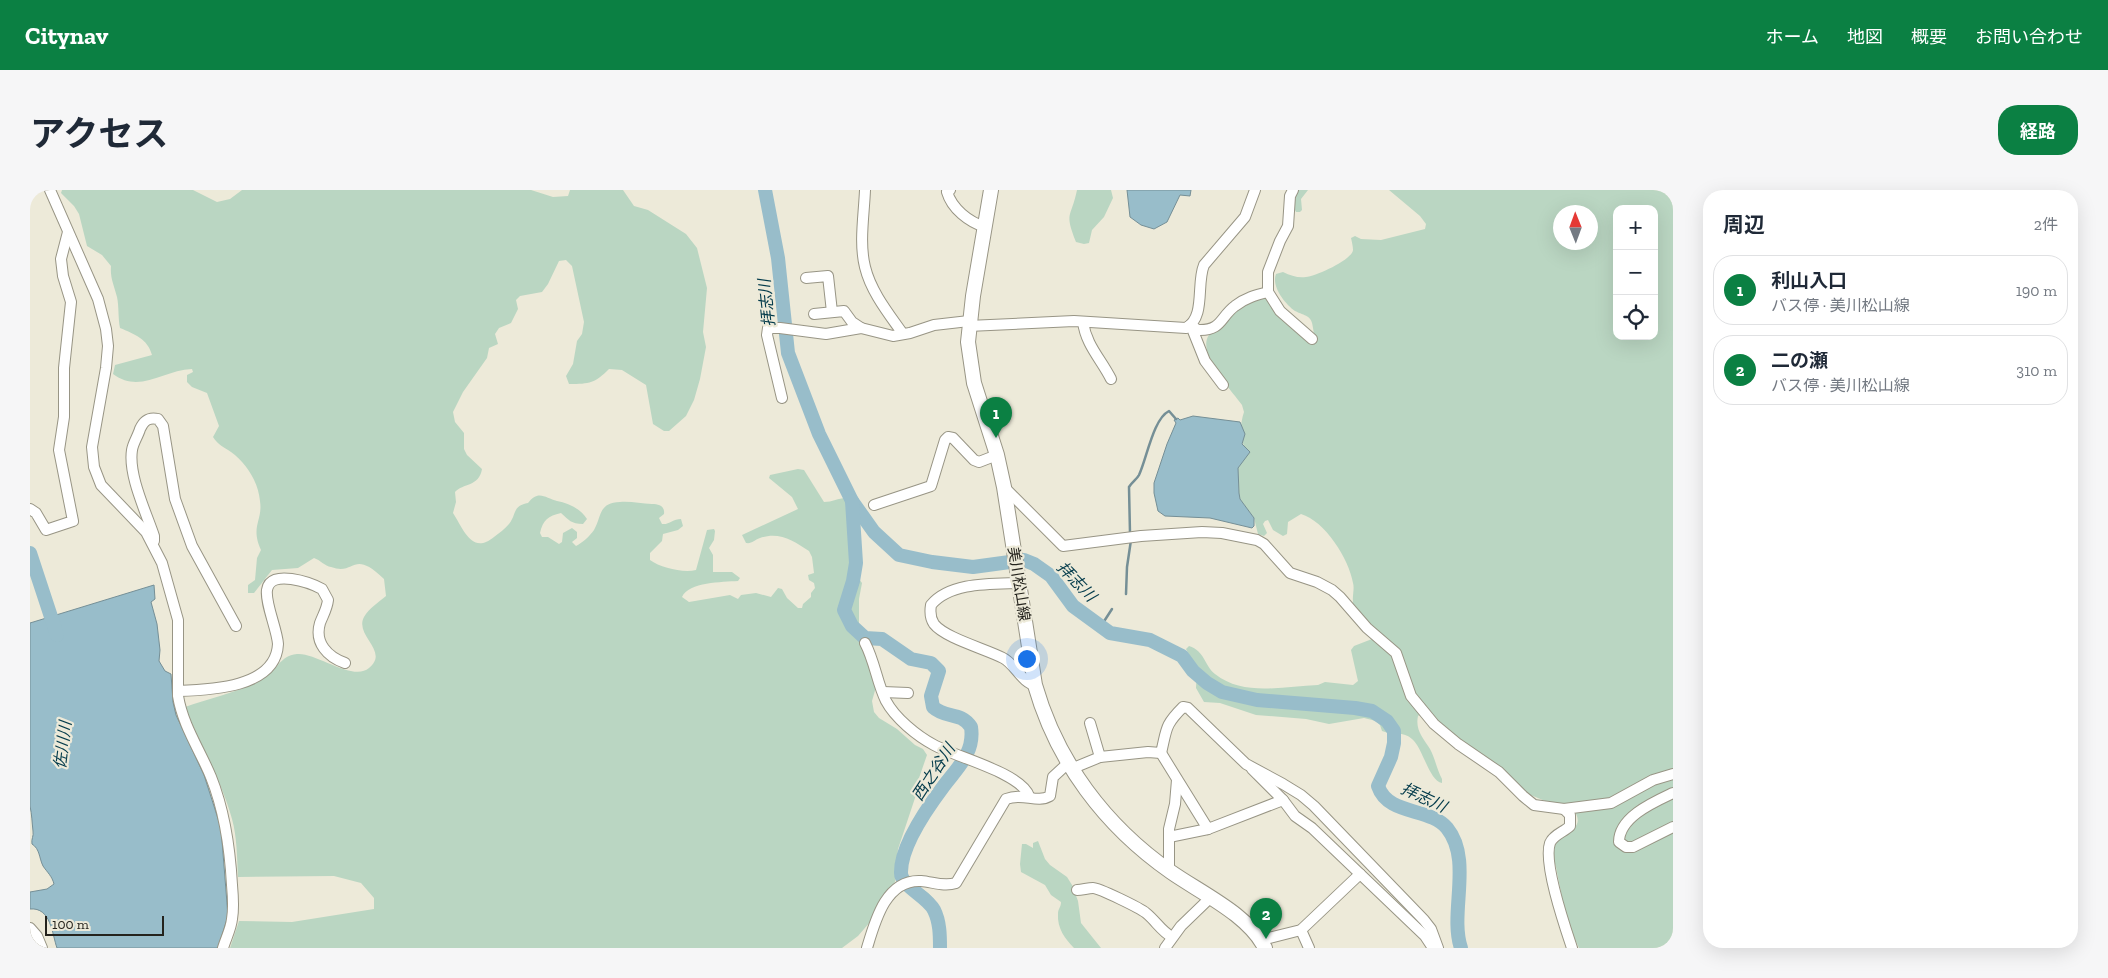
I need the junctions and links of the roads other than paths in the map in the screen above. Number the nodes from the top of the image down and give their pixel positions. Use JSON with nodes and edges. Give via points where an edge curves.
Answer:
{"nodes":[{"id":1,"x":50,"y":190,"type":"edge"},
{"id":2,"x":865,"y":190,"type":"edge"},
{"id":3,"x":950,"y":190,"type":"edge"},
{"id":4,"x":991,"y":190,"type":"edge"},
{"id":5,"x":1255,"y":190,"type":"edge"},
{"id":6,"x":1292,"y":190,"type":"edge"},
{"id":7,"x":984,"y":228,"type":"junction"},
{"id":8,"x":68,"y":232,"type":"junction"},
{"id":9,"x":810,"y":275,"type":"dead end"},
{"id":10,"x":1268,"y":292,"type":"junction"},
{"id":11,"x":832,"y":312,"type":"junction"},
{"id":12,"x":814,"y":314,"type":"dead end"},
{"id":13,"x":1083,"y":322,"type":"junction"},
{"id":14,"x":969,"y":324,"type":"junction"},
{"id":15,"x":1190,"y":325,"type":"junction"},
{"id":16,"x":862,"y":328,"type":"junction"},
{"id":17,"x":904,"y":334,"type":"junction"},
{"id":18,"x":1312,"y":339,"type":"dead end"},
{"id":19,"x":1111,"y":379,"type":"dead end"},
{"id":20,"x":1223,"y":385,"type":"dead end"},
{"id":21,"x":782,"y":398,"type":"dead end"},
{"id":22,"x":997,"y":455,"type":"junction"},
{"id":23,"x":1004,"y":488,"type":"junction"},
{"id":24,"x":874,"y":505,"type":"dead end"},
{"id":25,"x":30,"y":509,"type":"edge"},
{"id":26,"x":154,"y":545,"type":"junction"},
{"id":27,"x":1018,"y":577,"type":"junction"},
{"id":28,"x":236,"y":626,"type":"dead end"},
{"id":29,"x":865,"y":644,"type":"dead end"},
{"id":30,"x":345,"y":663,"type":"dead end"},
{"id":31,"x":1035,"y":685,"type":"junction"},
{"id":32,"x":178,"y":692,"type":"junction"},
{"id":33,"x":883,"y":692,"type":"junction"},
{"id":34,"x":908,"y":693,"type":"dead end"},
{"id":35,"x":1090,"y":723,"type":"dead end"},
{"id":36,"x":1161,"y":753,"type":"junction"},
{"id":37,"x":1100,"y":757,"type":"junction"},
{"id":38,"x":1069,"y":767,"type":"junction"},
{"id":39,"x":1251,"y":767,"type":"junction"},
{"id":40,"x":1673,"y":774,"type":"edge"},
{"id":41,"x":1177,"y":780,"type":"junction"},
{"id":42,"x":1673,"y":793,"type":"edge"},
{"id":43,"x":1029,"y":796,"type":"junction"},
{"id":44,"x":1283,"y":800,"type":"junction"},
{"id":45,"x":1564,"y":809,"type":"junction"},
{"id":46,"x":1673,"y":828,"type":"edge"},
{"id":47,"x":1208,"y":829,"type":"junction"},
{"id":48,"x":1169,"y":837,"type":"junction"},
{"id":49,"x":1170,"y":871,"type":"junction"},
{"id":50,"x":1360,"y":874,"type":"junction"},
{"id":51,"x":1077,"y":890,"type":"dead end"},
{"id":52,"x":1210,"y":898,"type":"junction"},
{"id":53,"x":30,"y":928,"type":"edge"},
{"id":54,"x":1300,"y":930,"type":"junction"},
{"id":55,"x":1172,"y":938,"type":"junction"},
{"id":56,"x":1263,"y":944,"type":"edge"},
{"id":57,"x":42,"y":948,"type":"edge"},
{"id":58,"x":223,"y":948,"type":"edge"},
{"id":59,"x":867,"y":948,"type":"edge"},
{"id":60,"x":1165,"y":948,"type":"edge"},
{"id":61,"x":1309,"y":948,"type":"edge"},
{"id":62,"x":1433,"y":948,"type":"edge"},
{"id":63,"x":1438,"y":948,"type":"edge"},
{"id":64,"x":1572,"y":948,"type":"edge"}],
"edges":[{"from":1,"to":8,"type":"street"},
{"from":2,"to":17,"type":"street","via":[[865,266],[873,288]]},
{"from":3,"to":7,"type":"street","via":[[947,192],[953,205]]},
{"from":4,"to":7,"type":"main road","name":"美川松山線"},
{"from":5,"to":15,"type":"street","via":[[1245,217],[1204,265],[1197,314]]},
{"from":6,"to":10,"type":"street","via":[[1288,226],[1268,272]]},
{"from":7,"to":14,"type":"main road","name":"美川松山線"},
{"from":8,"to":25,"type":"street","via":[[61,259],[71,302],[64,368],[64,417],[58,450],[73,521],[46,530]]},
{"from":8,"to":26,"type":"street","via":[[98,299],[108,346],[92,447],[94,467],[107,493],[146,532]]},
{"from":9,"to":11,"type":"street","via":[[828,276]]},
{"from":10,"to":15,"type":"street","via":[[1234,306],[1216,327],[1198,330]]},
{"from":10,"to":18,"type":"street","via":[[1280,311]]},
{"from":11,"to":12,"type":"street"},
{"from":11,"to":16,"type":"street","via":[[844,312]]},
{"from":13,"to":14,"type":"street"},
{"from":13,"to":15,"type":"street","via":[[1178,328]]},
{"from":13,"to":19,"type":"street","via":[[1095,355]]},
{"from":14,"to":17,"type":"street","via":[[934,325]]},
{"from":14,"to":22,"type":"main road","name":"美川松山線","via":[[969,358],[974,383]]},
{"from":15,"to":20,"type":"street","via":[[1205,361]]},
{"from":16,"to":17,"type":"street","via":[[885,335]]},
{"from":16,"to":21,"type":"street","via":[[826,334],[768,328]]},
{"from":22,"to":23,"type":"main road","name":"美川松山線"},
{"from":22,"to":24,"type":"street","via":[[978,462],[948,437],[931,486]]},
{"from":23,"to":27,"type":"main road","name":"美川松山線"},
{"from":23,"to":45,"type":"street","via":[[1063,546],[1202,532],[1257,540],[1264,544],[1290,573],[1332,590],[1366,628],[1396,653],[1411,696],[1434,724],[1499,772],[1534,805]]},
{"from":26,"to":28,"type":"street","via":[[132,460],[132,449],[142,424],[153,418],[163,426],[175,499],[192,546]]},
{"from":26,"to":32,"type":"street","via":[[168,578],[178,620]]},
{"from":27,"to":31,"type":"main road","name":"美川松山線"},
{"from":27,"to":31,"type":"street","via":[[949,592],[931,605],[931,618],[946,633],[1004,659],[1027,682]]},
{"from":29,"to":33,"type":"street"},
{"from":30,"to":32,"type":"street","via":[[329,655],[320,642],[319,628],[328,600],[322,589],[291,578],[281,578],[271,583],[267,592],[278,644],[274,659],[265,671],[248,681],[207,690]]},
{"from":31,"to":38,"type":"main road","name":"美川松山線","via":[[1050,732]]},
{"from":32,"to":58,"type":"street","via":[[184,720],[211,777],[226,824],[233,908]]},
{"from":33,"to":34,"type":"street"},
{"from":33,"to":43,"type":"street","via":[[890,708],[933,745],[1022,785]]},
{"from":35,"to":37,"type":"street"},
{"from":36,"to":37,"type":"street"},
{"from":36,"to":39,"type":"street","via":[[1165,730],[1183,707],[1188,708]]},
{"from":36,"to":41,"type":"street"},
{"from":37,"to":38,"type":"street"},
{"from":38,"to":43,"type":"street","via":[[1053,777],[1050,796],[1041,800]]},
{"from":38,"to":49,"type":"main road","name":"美川松山線","via":[[1126,834]]},
{"from":39,"to":44,"type":"street"},
{"from":39,"to":63,"type":"street","via":[[1301,795],[1314,806],[1424,920]]},
{"from":40,"to":45,"type":"street","via":[[1653,780],[1611,803]]},
{"from":41,"to":47,"type":"street"},
{"from":41,"to":48,"type":"street"},
{"from":42,"to":46,"type":"street","via":[[1650,804],[1627,822],[1619,835],[1619,842],[1633,847]]},
{"from":43,"to":59,"type":"street","via":[[1012,797],[1002,804],[956,883],[942,885],[923,881],[905,884],[890,895],[879,912]]},
{"from":44,"to":47,"type":"street"},
{"from":44,"to":50,"type":"street","via":[[1295,816]]},
{"from":45,"to":64,"type":"street","via":[[1570,815],[1570,826],[1552,838],[1548,852],[1560,911]]},
{"from":47,"to":48,"type":"street"},
{"from":48,"to":49,"type":"street"},
{"from":49,"to":52,"type":"main road","name":"美川松山線"},
{"from":50,"to":54,"type":"street"},
{"from":50,"to":62,"type":"street","via":[[1425,936]]},
{"from":51,"to":55,"type":"street","via":[[1101,890],[1136,906]]},
{"from":52,"to":55,"type":"street"},
{"from":52,"to":56,"type":"main road","name":"美川松山線","via":[[1248,926]]},
{"from":53,"to":57,"type":"street"},
{"from":54,"to":56,"type":"street"},
{"from":54,"to":61,"type":"street"},
{"from":55,"to":60,"type":"street"}]}
